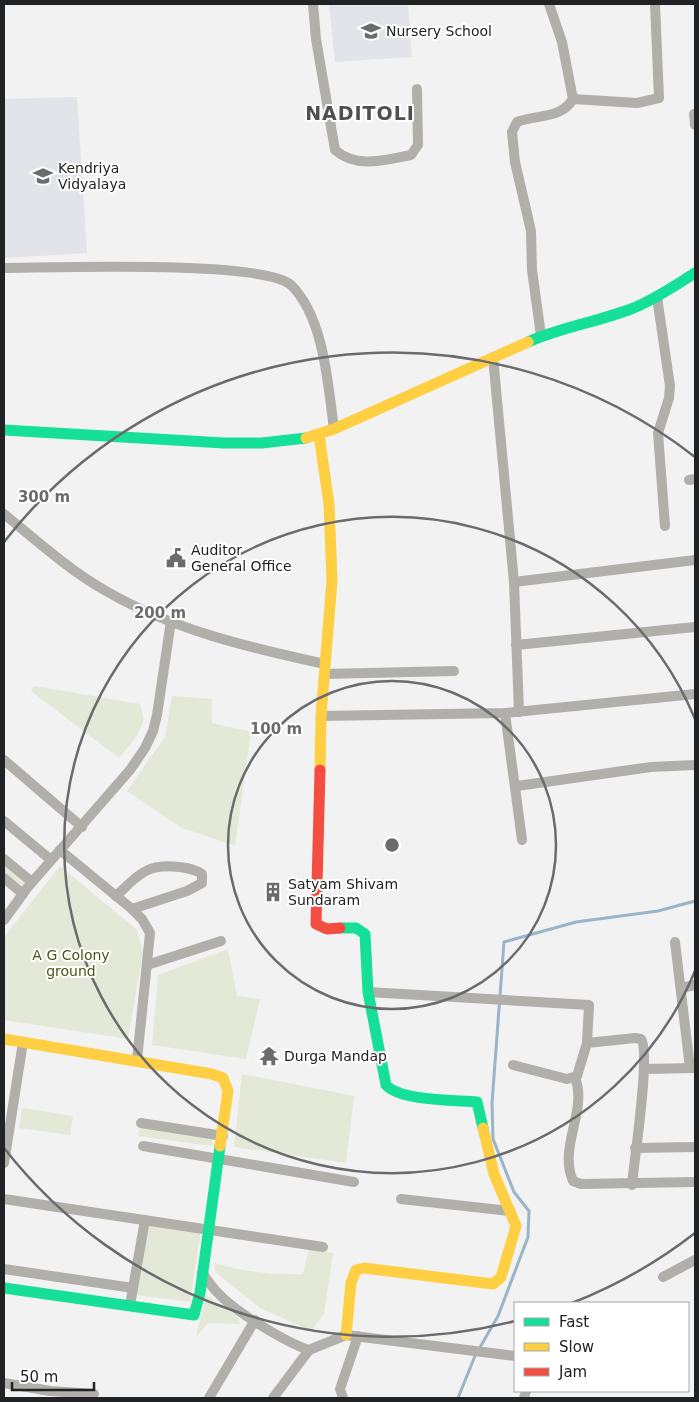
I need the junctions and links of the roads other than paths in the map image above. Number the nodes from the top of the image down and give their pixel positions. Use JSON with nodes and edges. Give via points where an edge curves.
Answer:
{"nodes":[{"id":1,"x":313,"y":4,"type":"edge"},
{"id":2,"x":549,"y":4,"type":"edge"},
{"id":3,"x":655,"y":4,"type":"edge"},
{"id":4,"x":417,"y":89,"type":"dead end"},
{"id":5,"x":573,"y":99,"type":"junction"},
{"id":6,"x":4,"y":268,"type":"edge"},
{"id":7,"x":695,"y":274,"type":"edge"},
{"id":8,"x":656,"y":297,"type":"junction"},
{"id":9,"x":541,"y":336,"type":"junction"},
{"id":10,"x":493,"y":357,"type":"junction"},
{"id":11,"x":334,"y":429,"type":"junction"},
{"id":12,"x":4,"y":430,"type":"edge"},
{"id":13,"x":319,"y":435,"type":"junction"},
{"id":14,"x":4,"y":514,"type":"edge"},
{"id":15,"x":666,"y":526,"type":"dead end"},
{"id":16,"x":695,"y":560,"type":"edge"},
{"id":17,"x":514,"y":582,"type":"junction"},
{"id":18,"x":171,"y":621,"type":"junction"},
{"id":19,"x":695,"y":627,"type":"edge"},
{"id":20,"x":516,"y":645,"type":"junction"},
{"id":21,"x":325,"y":669,"type":"junction"},
{"id":22,"x":454,"y":672,"type":"dead end"},
{"id":23,"x":695,"y":694,"type":"edge"},
{"id":24,"x":519,"y":712,"type":"junction"},
{"id":25,"x":505,"y":713,"type":"junction"},
{"id":26,"x":321,"y":716,"type":"junction"},
{"id":27,"x":4,"y":760,"type":"edge"},
{"id":28,"x":695,"y":765,"type":"edge"},
{"id":29,"x":516,"y":786,"type":"junction"},
{"id":30,"x":4,"y":821,"type":"edge"},
{"id":31,"x":82,"y":827,"type":"junction"},
{"id":32,"x":522,"y":840,"type":"dead end"},
{"id":33,"x":60,"y":850,"type":"junction"},
{"id":34,"x":4,"y":859,"type":"edge"},
{"id":35,"x":51,"y":860,"type":"junction"},
{"id":36,"x":4,"y":878,"type":"edge"},
{"id":37,"x":32,"y":882,"type":"junction"},
{"id":38,"x":23,"y":894,"type":"junction"},
{"id":39,"x":116,"y":896,"type":"junction"},
{"id":40,"x":132,"y":909,"type":"junction"},
{"id":41,"x":4,"y":920,"type":"edge"},
{"id":42,"x":222,"y":942,"type":"dead end"},
{"id":43,"x":675,"y":942,"type":"dead end"},
{"id":44,"x":147,"y":965,"type":"junction"},
{"id":45,"x":695,"y":985,"type":"edge"},
{"id":46,"x":681,"y":988,"type":"junction"},
{"id":47,"x":368,"y":992,"type":"junction"},
{"id":48,"x":4,"y":1039,"type":"edge"},
{"id":49,"x":23,"y":1042,"type":"junction"},
{"id":50,"x":587,"y":1043,"type":"junction"},
{"id":51,"x":137,"y":1060,"type":"junction"},
{"id":52,"x":513,"y":1065,"type":"dead end"},
{"id":53,"x":693,"y":1068,"type":"edge"},
{"id":54,"x":644,"y":1069,"type":"junction"},
{"id":55,"x":575,"y":1078,"type":"junction"},
{"id":56,"x":141,"y":1123,"type":"dead end"},
{"id":57,"x":223,"y":1136,"type":"junction"},
{"id":58,"x":143,"y":1146,"type":"dead end"},
{"id":59,"x":695,"y":1147,"type":"edge"},
{"id":60,"x":635,"y":1148,"type":"junction"},
{"id":61,"x":219,"y":1157,"type":"junction"},
{"id":62,"x":4,"y":1163,"type":"edge"},
{"id":63,"x":354,"y":1182,"type":"dead end"},
{"id":64,"x":695,"y":1182,"type":"edge"},
{"id":65,"x":632,"y":1185,"type":"junction"},
{"id":66,"x":401,"y":1199,"type":"dead end"},
{"id":67,"x":4,"y":1200,"type":"edge"},
{"id":68,"x":510,"y":1211,"type":"junction"},
{"id":69,"x":145,"y":1220,"type":"junction"},
{"id":70,"x":207,"y":1230,"type":"junction"},
{"id":71,"x":323,"y":1247,"type":"dead end"},
{"id":72,"x":695,"y":1260,"type":"edge"},
{"id":73,"x":4,"y":1269,"type":"edge"},
{"id":74,"x":202,"y":1273,"type":"junction"},
{"id":75,"x":663,"y":1277,"type":"dead end"},
{"id":76,"x":4,"y":1288,"type":"edge"},
{"id":77,"x":133,"y":1288,"type":"junction"},
{"id":78,"x":130,"y":1305,"type":"junction"},
{"id":79,"x":254,"y":1320,"type":"junction"},
{"id":80,"x":346,"y":1335,"type":"junction"},
{"id":81,"x":358,"y":1336,"type":"junction"},
{"id":82,"x":309,"y":1350,"type":"junction"},
{"id":83,"x":514,"y":1356,"type":"edge"},
{"id":84,"x":4,"y":1383,"type":"edge"},
{"id":85,"x":45,"y":1394,"type":"edge"},
{"id":86,"x":94,"y":1394,"type":"dead end"},
{"id":87,"x":209,"y":1398,"type":"edge"},
{"id":88,"x":273,"y":1398,"type":"edge"},
{"id":89,"x":343,"y":1398,"type":"edge"}],
"edges":[{"from":1,"to":4,"type":"street","via":[[335,150],[346,160],[374,162],[411,156],[418,146]]},
{"from":2,"to":5,"type":"street","via":[[562,42]]},
{"from":3,"to":5,"type":"street","via":[[659,98],[638,103]]},
{"from":5,"to":9,"type":"street","via":[[560,112],[517,122],[512,132],[515,162],[531,231],[532,270]]},
{"from":6,"to":11,"type":"street","via":[[202,268],[266,276],[289,284],[309,311],[320,340]]},
{"from":7,"to":8,"type":"street"},
{"from":8,"to":9,"type":"street","via":[[630,309]]},
{"from":8,"to":15,"type":"street","via":[[670,386],[658,433]]},
{"from":9,"to":10,"type":"street"},
{"from":10,"to":11,"type":"street"},
{"from":10,"to":17,"type":"street"},
{"from":11,"to":13,"type":"street"},
{"from":12,"to":13,"type":"street","via":[[238,442],[285,441]]},
{"from":13,"to":21,"type":"street","via":[[330,504],[332,580]]},
{"from":14,"to":18,"type":"street","via":[[56,558],[107,592]]},
{"from":16,"to":17,"type":"street"},
{"from":17,"to":20,"type":"street"},
{"from":18,"to":21,"type":"street"},
{"from":18,"to":31,"type":"street","via":[[154,731],[130,770]]},
{"from":19,"to":20,"type":"street"},
{"from":20,"to":24,"type":"street"},
{"from":21,"to":22,"type":"street"},
{"from":21,"to":26,"type":"street"},
{"from":23,"to":24,"type":"street"},
{"from":24,"to":25,"type":"street"},
{"from":25,"to":26,"type":"street"},
{"from":25,"to":29,"type":"street"},
{"from":26,"to":47,"type":"street","via":[[316,924],[322,928],[364,931]]},
{"from":27,"to":31,"type":"street"},
{"from":28,"to":29,"type":"street","via":[[651,767]]},
{"from":29,"to":32,"type":"street"},
{"from":30,"to":35,"type":"street"},
{"from":31,"to":33,"type":"street"},
{"from":33,"to":35,"type":"street"},
{"from":33,"to":39,"type":"street"},
{"from":34,"to":37,"type":"street"},
{"from":35,"to":37,"type":"street"},
{"from":36,"to":38,"type":"street"},
{"from":37,"to":38,"type":"street"},
{"from":38,"to":41,"type":"street"},
{"from":39,"to":40,"type":"street"},
{"from":39,"to":40,"type":"street","via":[[140,874],[156,866],[185,868],[202,874],[202,883],[187,891]]},
{"from":40,"to":44,"type":"street","via":[[150,933]]},
{"from":42,"to":44,"type":"street"},
{"from":43,"to":46,"type":"street"},
{"from":44,"to":51,"type":"street"},
{"from":45,"to":46,"type":"street"},
{"from":46,"to":53,"type":"street"},
{"from":47,"to":50,"type":"street","via":[[589,1005]]},
{"from":47,"to":68,"type":"street","via":[[386,1087],[405,1095],[477,1102],[492,1168]]},
{"from":48,"to":49,"type":"street"},
{"from":49,"to":51,"type":"street"},
{"from":49,"to":62,"type":"street"},
{"from":50,"to":54,"type":"street","via":[[641,1039],[645,1047]]},
{"from":50,"to":55,"type":"street"},
{"from":51,"to":57,"type":"street","via":[[223,1078],[228,1091]]},
{"from":52,"to":55,"type":"street","via":[[567,1079]]},
{"from":53,"to":54,"type":"street"},
{"from":54,"to":60,"type":"street"},
{"from":55,"to":65,"type":"street","via":[[580,1092],[571,1130],[573,1181]]},
{"from":56,"to":57,"type":"street"},
{"from":57,"to":61,"type":"street"},
{"from":58,"to":61,"type":"street"},
{"from":59,"to":60,"type":"street"},
{"from":60,"to":65,"type":"street"},
{"from":61,"to":63,"type":"street"},
{"from":61,"to":70,"type":"street"},
{"from":64,"to":65,"type":"street"},
{"from":66,"to":68,"type":"street"},
{"from":67,"to":69,"type":"street"},
{"from":68,"to":80,"type":"street","via":[[516,1232],[496,1283],[358,1269],[351,1283]]},
{"from":69,"to":70,"type":"street"},
{"from":69,"to":77,"type":"street"},
{"from":70,"to":71,"type":"street"},
{"from":70,"to":74,"type":"street"},
{"from":72,"to":75,"type":"street"},
{"from":73,"to":77,"type":"street"},
{"from":74,"to":78,"type":"street","via":[[194,1315]]},
{"from":74,"to":79,"type":"street","via":[[217,1292]]},
{"from":76,"to":78,"type":"street"},
{"from":77,"to":78,"type":"street"},
{"from":79,"to":82,"type":"street"},
{"from":79,"to":87,"type":"street"},
{"from":80,"to":81,"type":"street"},
{"from":80,"to":82,"type":"street"},
{"from":81,"to":83,"type":"street"},
{"from":81,"to":89,"type":"street","via":[[340,1389]]},
{"from":82,"to":88,"type":"street"},
{"from":84,"to":85,"type":"street"},
{"from":85,"to":86,"type":"street"}]}
